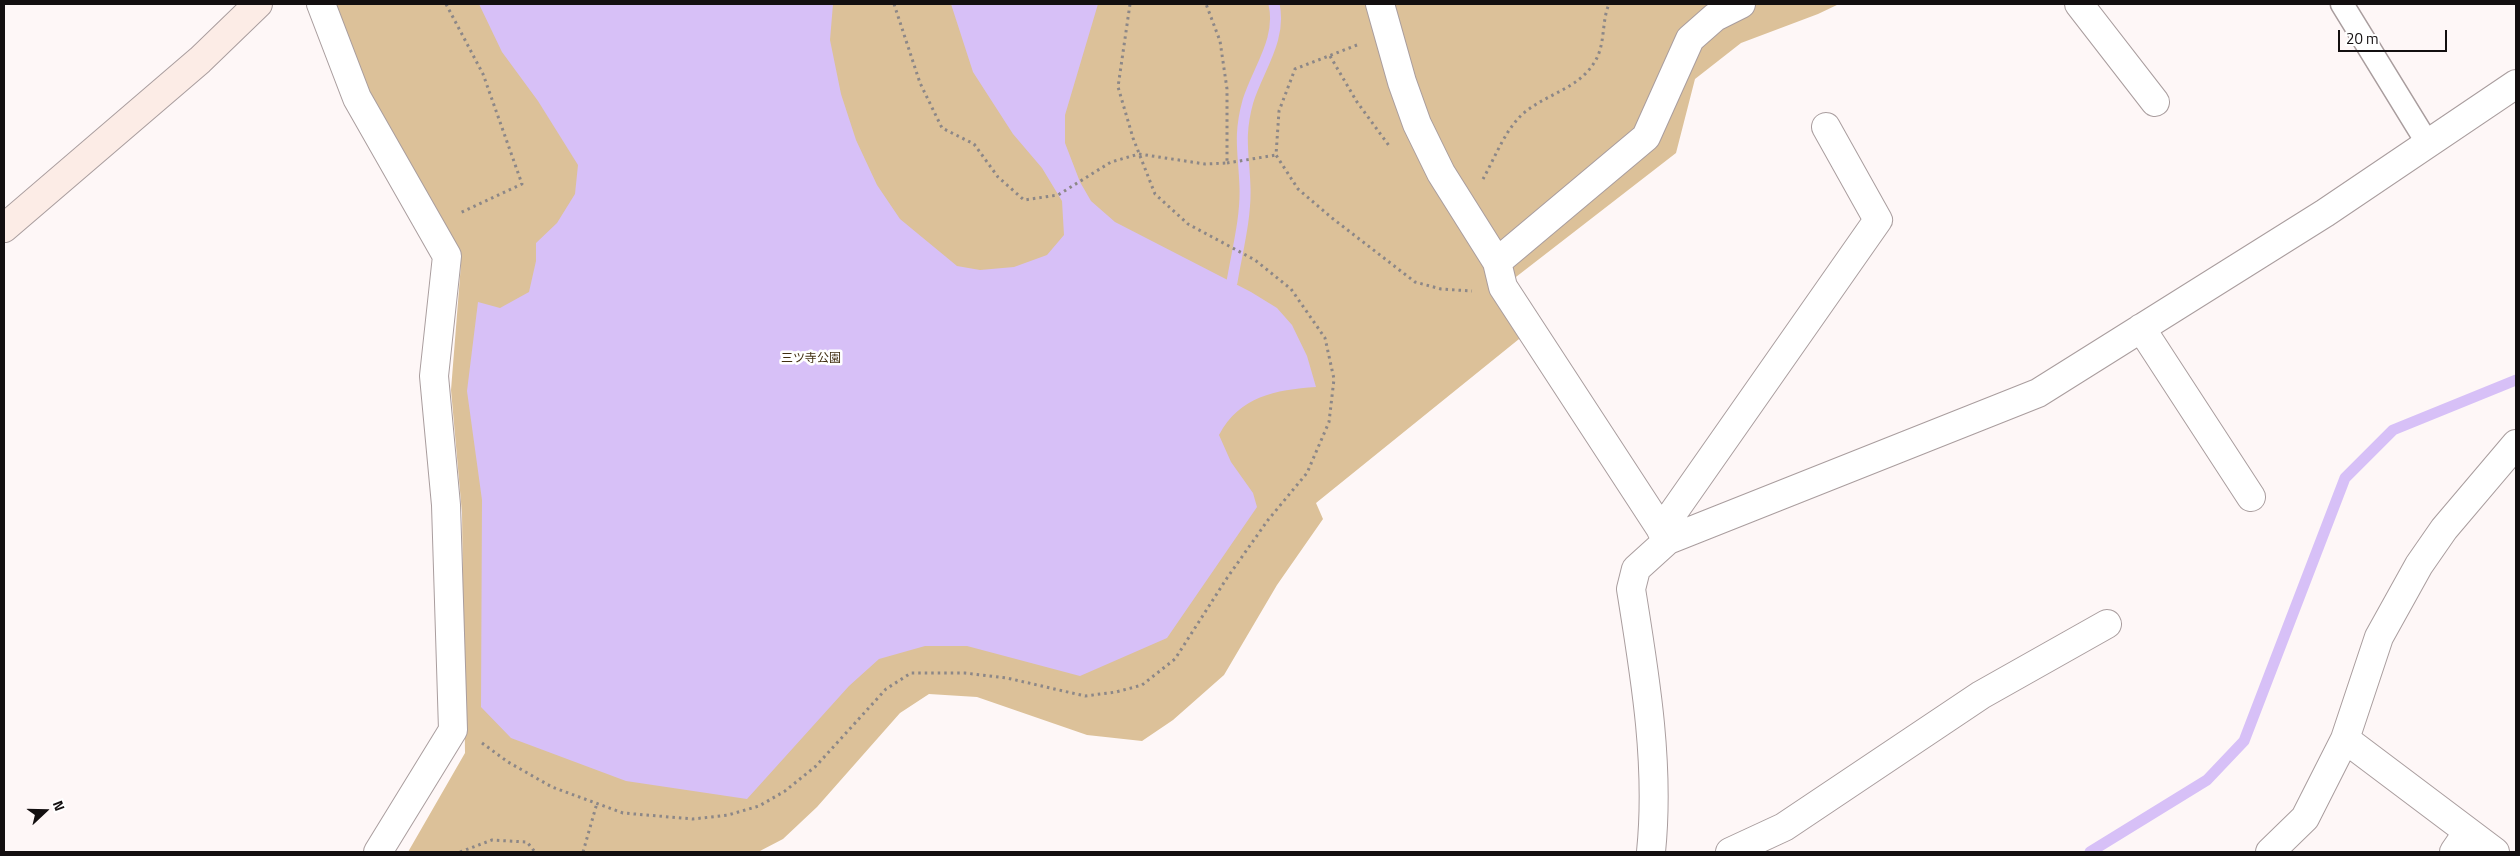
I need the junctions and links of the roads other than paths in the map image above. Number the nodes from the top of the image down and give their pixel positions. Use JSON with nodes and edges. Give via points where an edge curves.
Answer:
{"nodes":[{"id":1,"x":258,"y":4,"type":"edge"},
{"id":2,"x":321,"y":4,"type":"edge"},
{"id":3,"x":1380,"y":4,"type":"edge"},
{"id":4,"x":1741,"y":4,"type":"edge"},
{"id":5,"x":2080,"y":4,"type":"edge"},
{"id":6,"x":2342,"y":4,"type":"edge"},
{"id":7,"x":2516,"y":84,"type":"edge"},
{"id":8,"x":2155,"y":102,"type":"dead end"},
{"id":9,"x":1826,"y":126,"type":"dead end"},
{"id":10,"x":2428,"y":144,"type":"junction"},
{"id":11,"x":4,"y":228,"type":"edge"},
{"id":12,"x":1500,"y":274,"type":"junction"},
{"id":13,"x":2141,"y":328,"type":"junction"},
{"id":14,"x":2516,"y":444,"type":"edge"},
{"id":15,"x":2252,"y":497,"type":"dead end"},
{"id":16,"x":1665,"y":535,"type":"junction"},
{"id":17,"x":2107,"y":624,"type":"dead end"},
{"id":18,"x":2346,"y":739,"type":"junction"},
{"id":19,"x":2460,"y":842,"type":"edge"},
{"id":20,"x":378,"y":852,"type":"edge"},
{"id":21,"x":1651,"y":852,"type":"edge"},
{"id":22,"x":1730,"y":852,"type":"edge"},
{"id":23,"x":2270,"y":852,"type":"edge"},
{"id":24,"x":2495,"y":852,"type":"edge"}],
"edges":[{"from":1,"to":11,"type":"street","via":[[200,60]]},
{"from":2,"to":20,"type":"street","via":[[357,98],[447,256],[434,376],[446,505],[453,730]]},
{"from":3,"to":12,"type":"street","via":[[1402,82],[1418,124],[1441,174]]},
{"from":4,"to":12,"type":"street","via":[[1715,17],[1690,39],[1646,137]]},
{"from":5,"to":8,"type":"street"},
{"from":6,"to":10,"type":"lane"},
{"from":7,"to":10,"type":"street"},
{"from":9,"to":16,"type":"street","via":[[1878,220]]},
{"from":10,"to":13,"type":"street"},
{"from":12,"to":16,"type":"street"},
{"from":13,"to":15,"type":"street"},
{"from":13,"to":16,"type":"street","via":[[2038,393]]},
{"from":14,"to":18,"type":"street","via":[[2444,529],[2419,565],[2379,636]]},
{"from":16,"to":21,"type":"street","via":[[1636,569],[1631,588],[1651,713]]},
{"from":17,"to":22,"type":"street","via":[[1981,695],[1784,827]]},
{"from":18,"to":19,"type":"street"},
{"from":18,"to":23,"type":"street","via":[[2305,818]]},
{"from":19,"to":24,"type":"street"}]}
